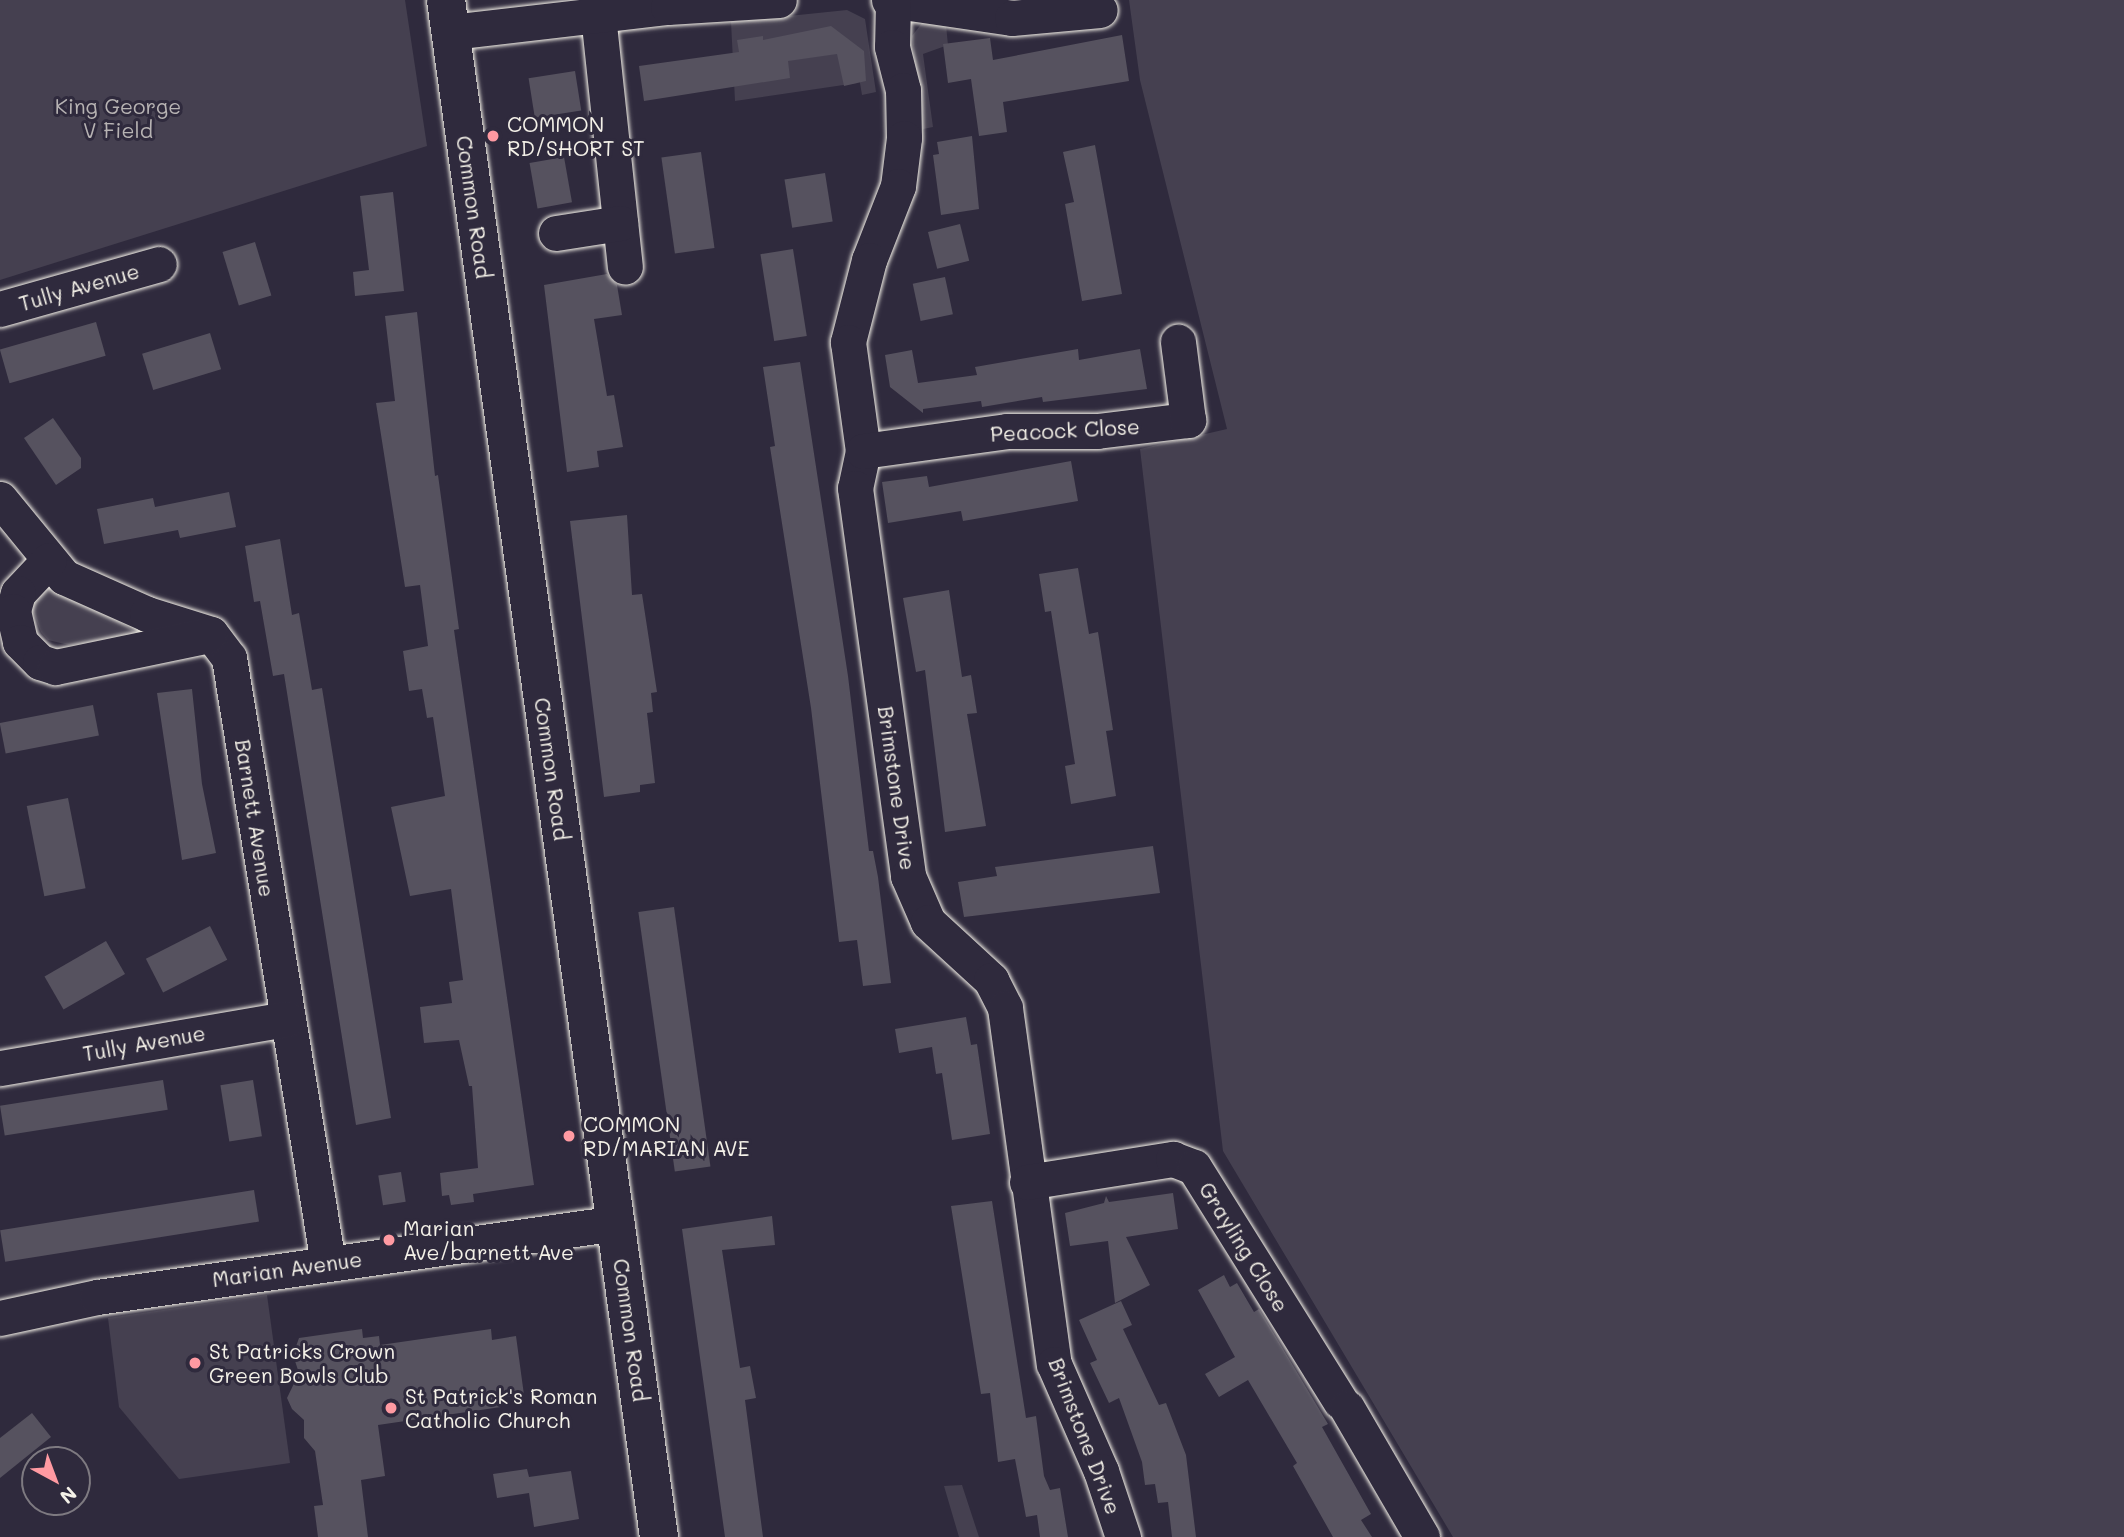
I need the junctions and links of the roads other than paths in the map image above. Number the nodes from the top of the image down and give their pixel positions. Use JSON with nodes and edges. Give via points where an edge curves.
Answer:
{"nodes":[{"id":1,"x":779,"y":0,"type":"edge"},
{"id":2,"x":891,"y":0,"type":"edge"},
{"id":3,"x":1100,"y":10,"type":"dead end"},
{"id":4,"x":598,"y":15,"type":"junction"},
{"id":5,"x":448,"y":16,"type":"edge"},
{"id":6,"x":620,"y":223,"type":"junction"},
{"id":7,"x":555,"y":233,"type":"dead end"},
{"id":8,"x":159,"y":264,"type":"dead end"},
{"id":9,"x":625,"y":267,"type":"dead end"},
{"id":10,"x":0,"y":309,"type":"edge"},
{"id":11,"x":1178,"y":342,"type":"dead end"},
{"id":12,"x":863,"y":451,"type":"junction"},
{"id":13,"x":0,"y":499,"type":"edge"},
{"id":14,"x":48,"y":560,"type":"junction"},
{"id":15,"x":211,"y":634,"type":"junction"},
{"id":16,"x":288,"y":1019,"type":"junction"},
{"id":17,"x":0,"y":1068,"type":"edge"},
{"id":18,"x":1027,"y":1182,"type":"junction"},
{"id":19,"x":617,"y":1223,"type":"junction"},
{"id":20,"x":328,"y":1263,"type":"junction"},
{"id":21,"x":0,"y":1318,"type":"edge"},
{"id":22,"x":659,"y":1537,"type":"edge"},
{"id":23,"x":1123,"y":1537,"type":"edge"},
{"id":24,"x":1422,"y":1537,"type":"edge"}],
"edges":[{"from":1,"to":4,"type":"street"},
{"from":2,"to":3,"type":"street","via":[[1012,18]]},
{"from":2,"to":12,"type":"street","name":"Brimstone Drive","via":[[892,47],[903,90],[898,186],[869,260],[848,342]]},
{"from":4,"to":5,"type":"street"},
{"from":4,"to":6,"type":"street"},
{"from":5,"to":19,"type":"main road","name":"Common Road"},
{"from":6,"to":7,"type":"street"},
{"from":6,"to":9,"type":"street"},
{"from":8,"to":10,"type":"street","name":"Tully Avenue"},
{"from":11,"to":12,"type":"street","name":"Peacock Close","via":[[1188,420],[1097,431],[1007,431]]},
{"from":12,"to":18,"type":"street","name":"Brimstone Drive","via":[[855,488],[908,876],[928,922],[991,980],[999,994]]},
{"from":13,"to":14,"type":"street"},
{"from":14,"to":15,"type":"street","via":[[64,577],[147,614]]},
{"from":14,"to":15,"type":"street","via":[[18,593],[13,611],[20,642],[40,662],[55,667]]},
{"from":15,"to":16,"type":"street","name":"Barnett Avenue","via":[[229,658]]},
{"from":16,"to":17,"type":"street","name":"Tully Avenue"},
{"from":16,"to":20,"type":"street","name":"Barnett Avenue"},
{"from":18,"to":23,"type":"street","name":"Brimstone Drive","via":[[1054,1364],[1101,1471]]},
{"from":18,"to":24,"type":"street","name":"Grayling Close","via":[[1173,1159],[1194,1167]]},
{"from":19,"to":20,"type":"street","name":"Marian Avenue"},
{"from":19,"to":22,"type":"main road","name":"Common Road"},
{"from":20,"to":21,"type":"street","name":"Marian Avenue","via":[[97,1297]]}]}
